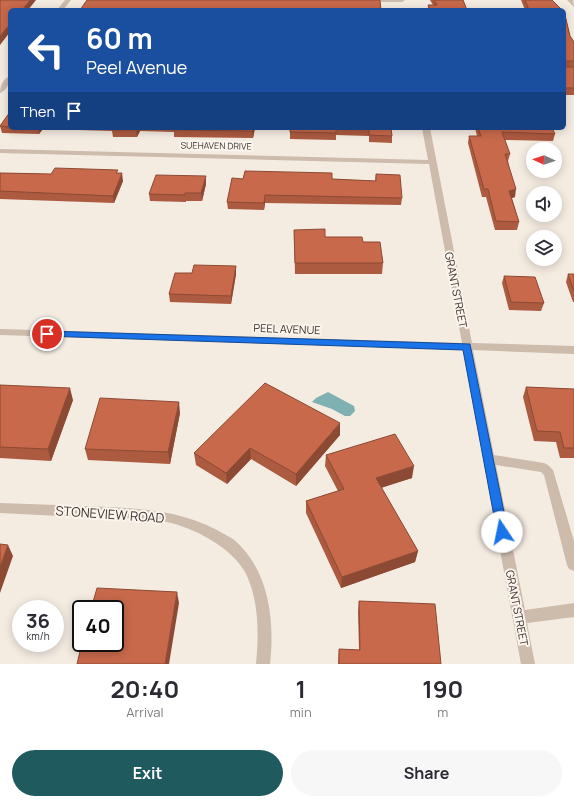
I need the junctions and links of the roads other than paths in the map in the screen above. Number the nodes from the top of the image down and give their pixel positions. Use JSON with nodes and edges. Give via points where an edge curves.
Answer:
{"nodes":[{"id":1,"x":68,"y":0,"type":"edge"},
{"id":2,"x":382,"y":0,"type":"edge"},
{"id":3,"x":570,"y":0,"type":"edge"},
{"id":4,"x":402,"y":2,"type":"edge"},
{"id":5,"x":574,"y":5,"type":"edge"},
{"id":6,"x":62,"y":8,"type":"edge"},
{"id":7,"x":8,"y":81,"type":"edge"},
{"id":8,"x":0,"y":91,"type":"edge"},
{"id":9,"x":426,"y":130,"type":"edge"},
{"id":10,"x":0,"y":151,"type":"edge"},
{"id":11,"x":432,"y":162,"type":"junction"},
{"id":12,"x":0,"y":332,"type":"edge"},
{"id":13,"x":467,"y":347,"type":"junction"},
{"id":14,"x":574,"y":350,"type":"edge"},
{"id":15,"x":488,"y":459,"type":"junction"},
{"id":16,"x":0,"y":508,"type":"edge"},
{"id":17,"x":574,"y":565,"type":"edge"},
{"id":18,"x":574,"y":610,"type":"edge"},
{"id":19,"x":519,"y":618,"type":"junction"},
{"id":20,"x":263,"y":664,"type":"edge"},
{"id":21,"x":528,"y":664,"type":"edge"}],
"edges":[{"from":1,"to":6,"type":"street"},
{"from":2,"to":4,"type":"street"},
{"from":3,"to":5,"type":"street"},
{"from":7,"to":8,"type":"street"},
{"from":9,"to":11,"type":"street","name":"GRANT STREET"},
{"from":10,"to":11,"type":"street","name":"SUEHAVEN DRIVE"},
{"from":11,"to":13,"type":"street","name":"GRANT STREET"},
{"from":12,"to":13,"type":"street","name":"PEEL AVENUE"},
{"from":13,"to":14,"type":"street","name":"PEEL AVENUE"},
{"from":13,"to":15,"type":"street","name":"GRANT STREET"},
{"from":15,"to":17,"type":"street","via":[[544,468],[549,473]]},
{"from":15,"to":19,"type":"street","name":"GRANT STREET"},
{"from":16,"to":20,"type":"street","name":"STONEVIEW ROAD","via":[[166,517],[198,526],[228,543],[250,568],[263,605]]},
{"from":18,"to":19,"type":"street"},
{"from":19,"to":21,"type":"street","name":"GRANT STREET"}]}
